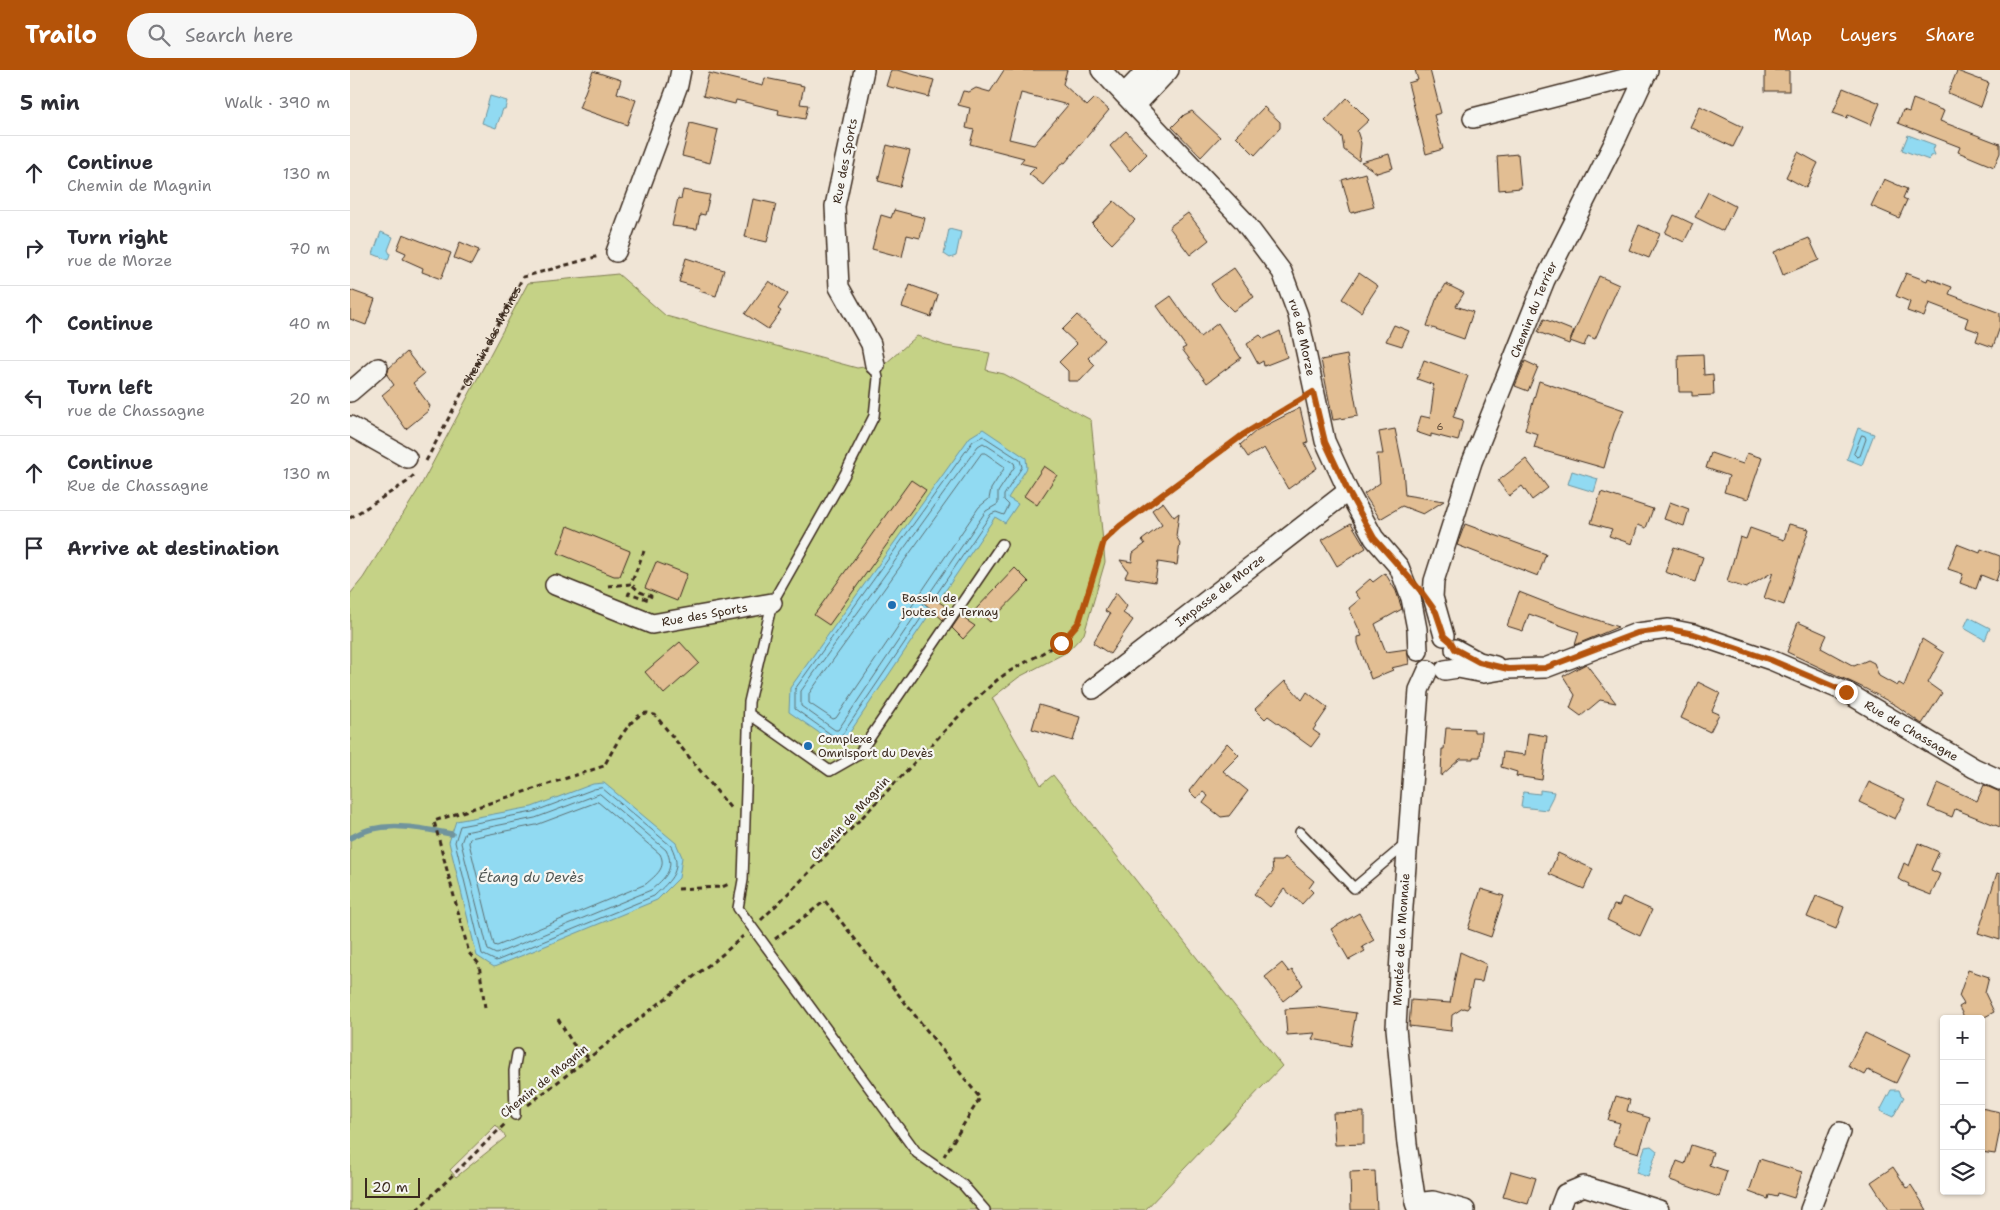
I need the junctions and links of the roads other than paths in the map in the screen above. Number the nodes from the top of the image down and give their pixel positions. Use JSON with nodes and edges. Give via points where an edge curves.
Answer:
{"nodes":[{"id":1,"x":681,"y":70,"type":"edge"},
{"id":2,"x":864,"y":70,"type":"edge"},
{"id":3,"x":1101,"y":70,"type":"edge"},
{"id":4,"x":1147,"y":70,"type":"edge"},
{"id":5,"x":1169,"y":70,"type":"edge"},
{"id":6,"x":1648,"y":71,"type":"edge"},
{"id":7,"x":1130,"y":100,"type":"junction"},
{"id":8,"x":1473,"y":118,"type":"dead end"},
{"id":9,"x":616,"y":252,"type":"road end"},
{"id":10,"x":875,"y":365,"type":"joint"},
{"id":11,"x":378,"y":368,"type":"dead end"},
{"id":12,"x":350,"y":392,"type":"edge"},
{"id":13,"x":350,"y":426,"type":"edge"},
{"id":14,"x":416,"y":465,"type":"road end"},
{"id":15,"x":1348,"y":491,"type":"junction"},
{"id":16,"x":1002,"y":544,"type":"dead end"},
{"id":17,"x":1440,"y":558,"type":"junction"},
{"id":18,"x":554,"y":585,"type":"dead end"},
{"id":19,"x":1411,"y":587,"type":"junction"},
{"id":20,"x":772,"y":603,"type":"junction"},
{"id":21,"x":1436,"y":612,"type":"junction"},
{"id":22,"x":1450,"y":643,"type":"junction"},
{"id":23,"x":1418,"y":651,"type":"junction"},
{"id":24,"x":1508,"y":669,"type":"junction"},
{"id":25,"x":1436,"y":670,"type":"junction"},
{"id":26,"x":1093,"y":689,"type":"dead end"},
{"id":27,"x":749,"y":714,"type":"junction"},
{"id":28,"x":2000,"y":780,"type":"edge"},
{"id":29,"x":1300,"y":832,"type":"dead end"},
{"id":30,"x":1408,"y":843,"type":"junction"},
{"id":31,"x":517,"y":1054,"type":"dead end"},
{"id":32,"x":515,"y":1115,"type":"road end"},
{"id":33,"x":1840,"y":1132,"type":"dead end"},
{"id":34,"x":1416,"y":1207,"type":"edge"},
{"id":35,"x":985,"y":1210,"type":"edge"},
{"id":36,"x":1465,"y":1210,"type":"edge"},
{"id":37,"x":1559,"y":1210,"type":"edge"},
{"id":38,"x":1658,"y":1210,"type":"edge"},
{"id":39,"x":1810,"y":1210,"type":"edge"}],
"edges":[{"from":1,"to":9,"type":"street"},
{"from":2,"to":10,"type":"street","name":"Rue des Sports","via":[[835,206],[839,287],[872,344]]},
{"from":3,"to":7,"type":"street","name":"rue de Morze"},
{"from":4,"to":7,"type":"street"},
{"from":5,"to":7,"type":"street"},
{"from":6,"to":8,"type":"street"},
{"from":6,"to":17,"type":"street","name":"Chemin du Terrier","via":[[1545,280],[1472,462]]},
{"from":7,"to":15,"type":"street","name":"rue de Morze","via":[[1243,220],[1282,272],[1298,315],[1325,442]]},
{"from":10,"to":20,"type":"lane","via":[[878,378],[874,416]]},
{"from":11,"to":12,"type":"street"},
{"from":13,"to":14,"type":"street"},
{"from":15,"to":19,"type":"street","name":"rue de Morze","via":[[1374,538]]},
{"from":15,"to":26,"type":"street","name":"Impasse de Morze"},
{"from":16,"to":27,"type":"lane","via":[[858,755],[830,771]]},
{"from":17,"to":19,"type":"street"},
{"from":17,"to":21,"type":"street","name":"Chemin du Terrier","via":[[1434,581]]},
{"from":18,"to":20,"type":"street","name":"Rue des Sports","via":[[652,624]]},
{"from":19,"to":21,"type":"street","name":"rue de Morze"},
{"from":19,"to":23,"type":"street"},
{"from":20,"to":27,"type":"lane"},
{"from":21,"to":22,"type":"street"},
{"from":22,"to":23,"type":"street","via":[[1433,635],[1423,640]]},
{"from":22,"to":24,"type":"street","via":[[1479,662]]},
{"from":22,"to":25,"type":"street","via":[[1455,654],[1452,664]]},
{"from":23,"to":25,"type":"street","via":[[1420,662]]},
{"from":24,"to":25,"type":"street","via":[[1484,673],[1458,668]]},
{"from":24,"to":28,"type":"street","name":"Rue de Chassagne","via":[[1545,668],[1637,633],[1669,629],[1694,634],[1771,660],[1846,692]]},
{"from":25,"to":30,"type":"street","name":"Montée de la Monnaie","via":[[1419,690]]},
{"from":27,"to":35,"type":"lane","via":[[743,880],[738,908],[917,1153],[963,1185]]},
{"from":29,"to":30,"type":"lane","via":[[1354,888]]},
{"from":30,"to":34,"type":"street","name":"Montée de la Monnaie","via":[[1396,1028]]},
{"from":31,"to":32,"type":"lane"},
{"from":33,"to":39,"type":"street"},
{"from":34,"to":36,"type":"street","via":[[1433,1201]]},
{"from":37,"to":38,"type":"street","via":[[1565,1194],[1584,1186]]}]}
